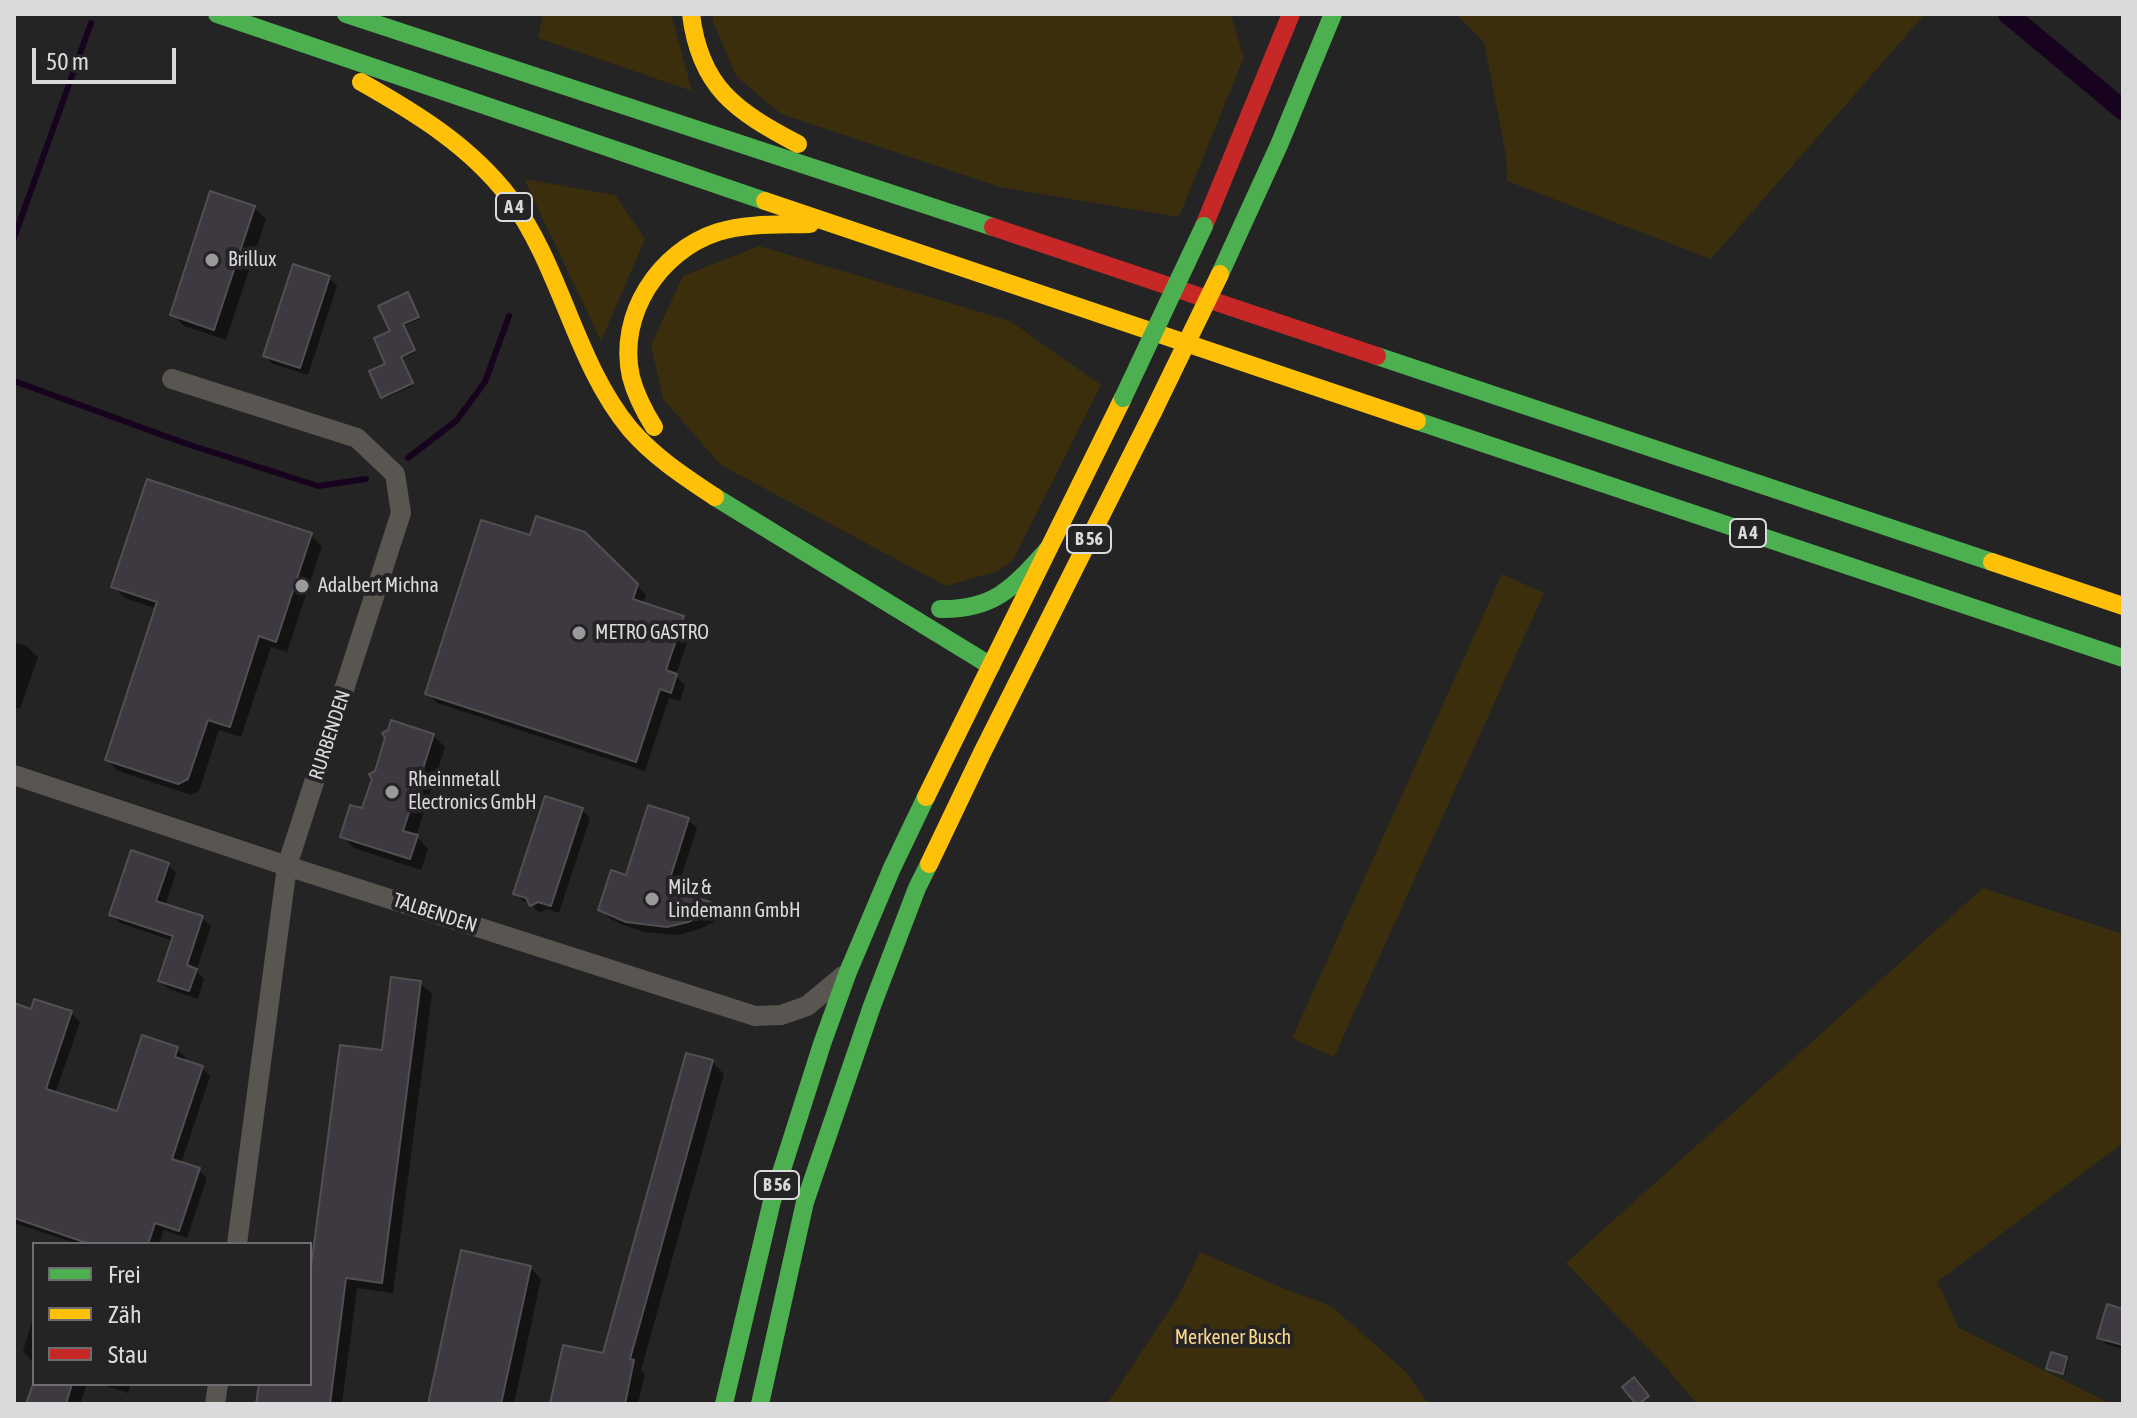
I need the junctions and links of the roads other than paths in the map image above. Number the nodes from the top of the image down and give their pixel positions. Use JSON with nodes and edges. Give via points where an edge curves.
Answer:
{"nodes":[{"id":1,"x":217,"y":14,"type":"edge"},
{"id":2,"x":346,"y":14,"type":"edge"},
{"id":3,"x":691,"y":14,"type":"edge"},
{"id":4,"x":1291,"y":14,"type":"edge"},
{"id":5,"x":1333,"y":14,"type":"edge"},
{"id":6,"x":263,"y":30,"type":"junction"},
{"id":7,"x":892,"y":193,"type":"junction"},
{"id":8,"x":831,"y":223,"type":"junction"},
{"id":9,"x":172,"y":379,"type":"dead end"},
{"id":10,"x":1047,"y":550,"type":"junction"},
{"id":11,"x":871,"y":571,"type":"dead end"},
{"id":12,"x":2123,"y":606,"type":"edge"},
{"id":13,"x":964,"y":623,"type":"dead end"},
{"id":14,"x":995,"y":640,"type":"junction"},
{"id":15,"x":2123,"y":658,"type":"edge"},
{"id":16,"x":1025,"y":665,"type":"junction"},
{"id":17,"x":991,"y":666,"type":"junction"},
{"id":18,"x":14,"y":775,"type":"edge"},
{"id":19,"x":287,"y":866,"type":"junction"},
{"id":20,"x":848,"y":972,"type":"junction"},
{"id":21,"x":237,"y":1242,"type":"edge"},
{"id":22,"x":724,"y":1404,"type":"edge"},
{"id":23,"x":760,"y":1404,"type":"edge"}],
"edges":[{"from":1,"to":6,"type":"main road","number":"A 4"},
{"from":2,"to":7,"type":"main road"},
{"from":3,"to":7,"type":"main road","via":[[705,68],[738,109]]},
{"from":4,"to":10,"type":"main road","number":"B 56","bridge":true,"via":[[1204,226]]},
{"from":5,"to":16,"type":"main road","number":"B 56","bridge":true,"via":[[1236,240]]},
{"from":6,"to":8,"type":"main road","number":"A 4"},
{"from":6,"to":17,"type":"main road","number":"A 4","via":[[421,117],[487,171],[525,221],[616,409],[640,439],[739,513]]},
{"from":7,"to":12,"type":"main road"},
{"from":8,"to":11,"type":"main road","via":[[722,231],[677,253],[639,300],[627,355],[643,413],[680,454],[722,485]]},
{"from":8,"to":15,"type":"main road","number":"A 4"},
{"from":9,"to":19,"type":"street","name":"RURBENDEN","via":[[357,438],[395,474],[401,513]]},
{"from":10,"to":13,"type":"main road","via":[[997,599],[968,609],[934,606]]},
{"from":10,"to":14,"type":"main road","number":"B 56"},
{"from":14,"to":16,"type":"main road"},
{"from":14,"to":17,"type":"main road","number":"B 56"},
{"from":16,"to":17,"type":"main road"},
{"from":16,"to":23,"type":"main road","number":"B 56","via":[[917,888],[872,1006],[805,1202]]},
{"from":17,"to":20,"type":"main road","number":"B 56","via":[[892,868]]},
{"from":18,"to":19,"type":"street","name":"TALBENDEN"},
{"from":19,"to":20,"type":"street","name":"TALBENDEN","via":[[755,1016],[807,1006]]},
{"from":19,"to":21,"type":"street","name":"RURBENDEN"},
{"from":20,"to":22,"type":"main road","number":"B 56","via":[[772,1201]]}]}
